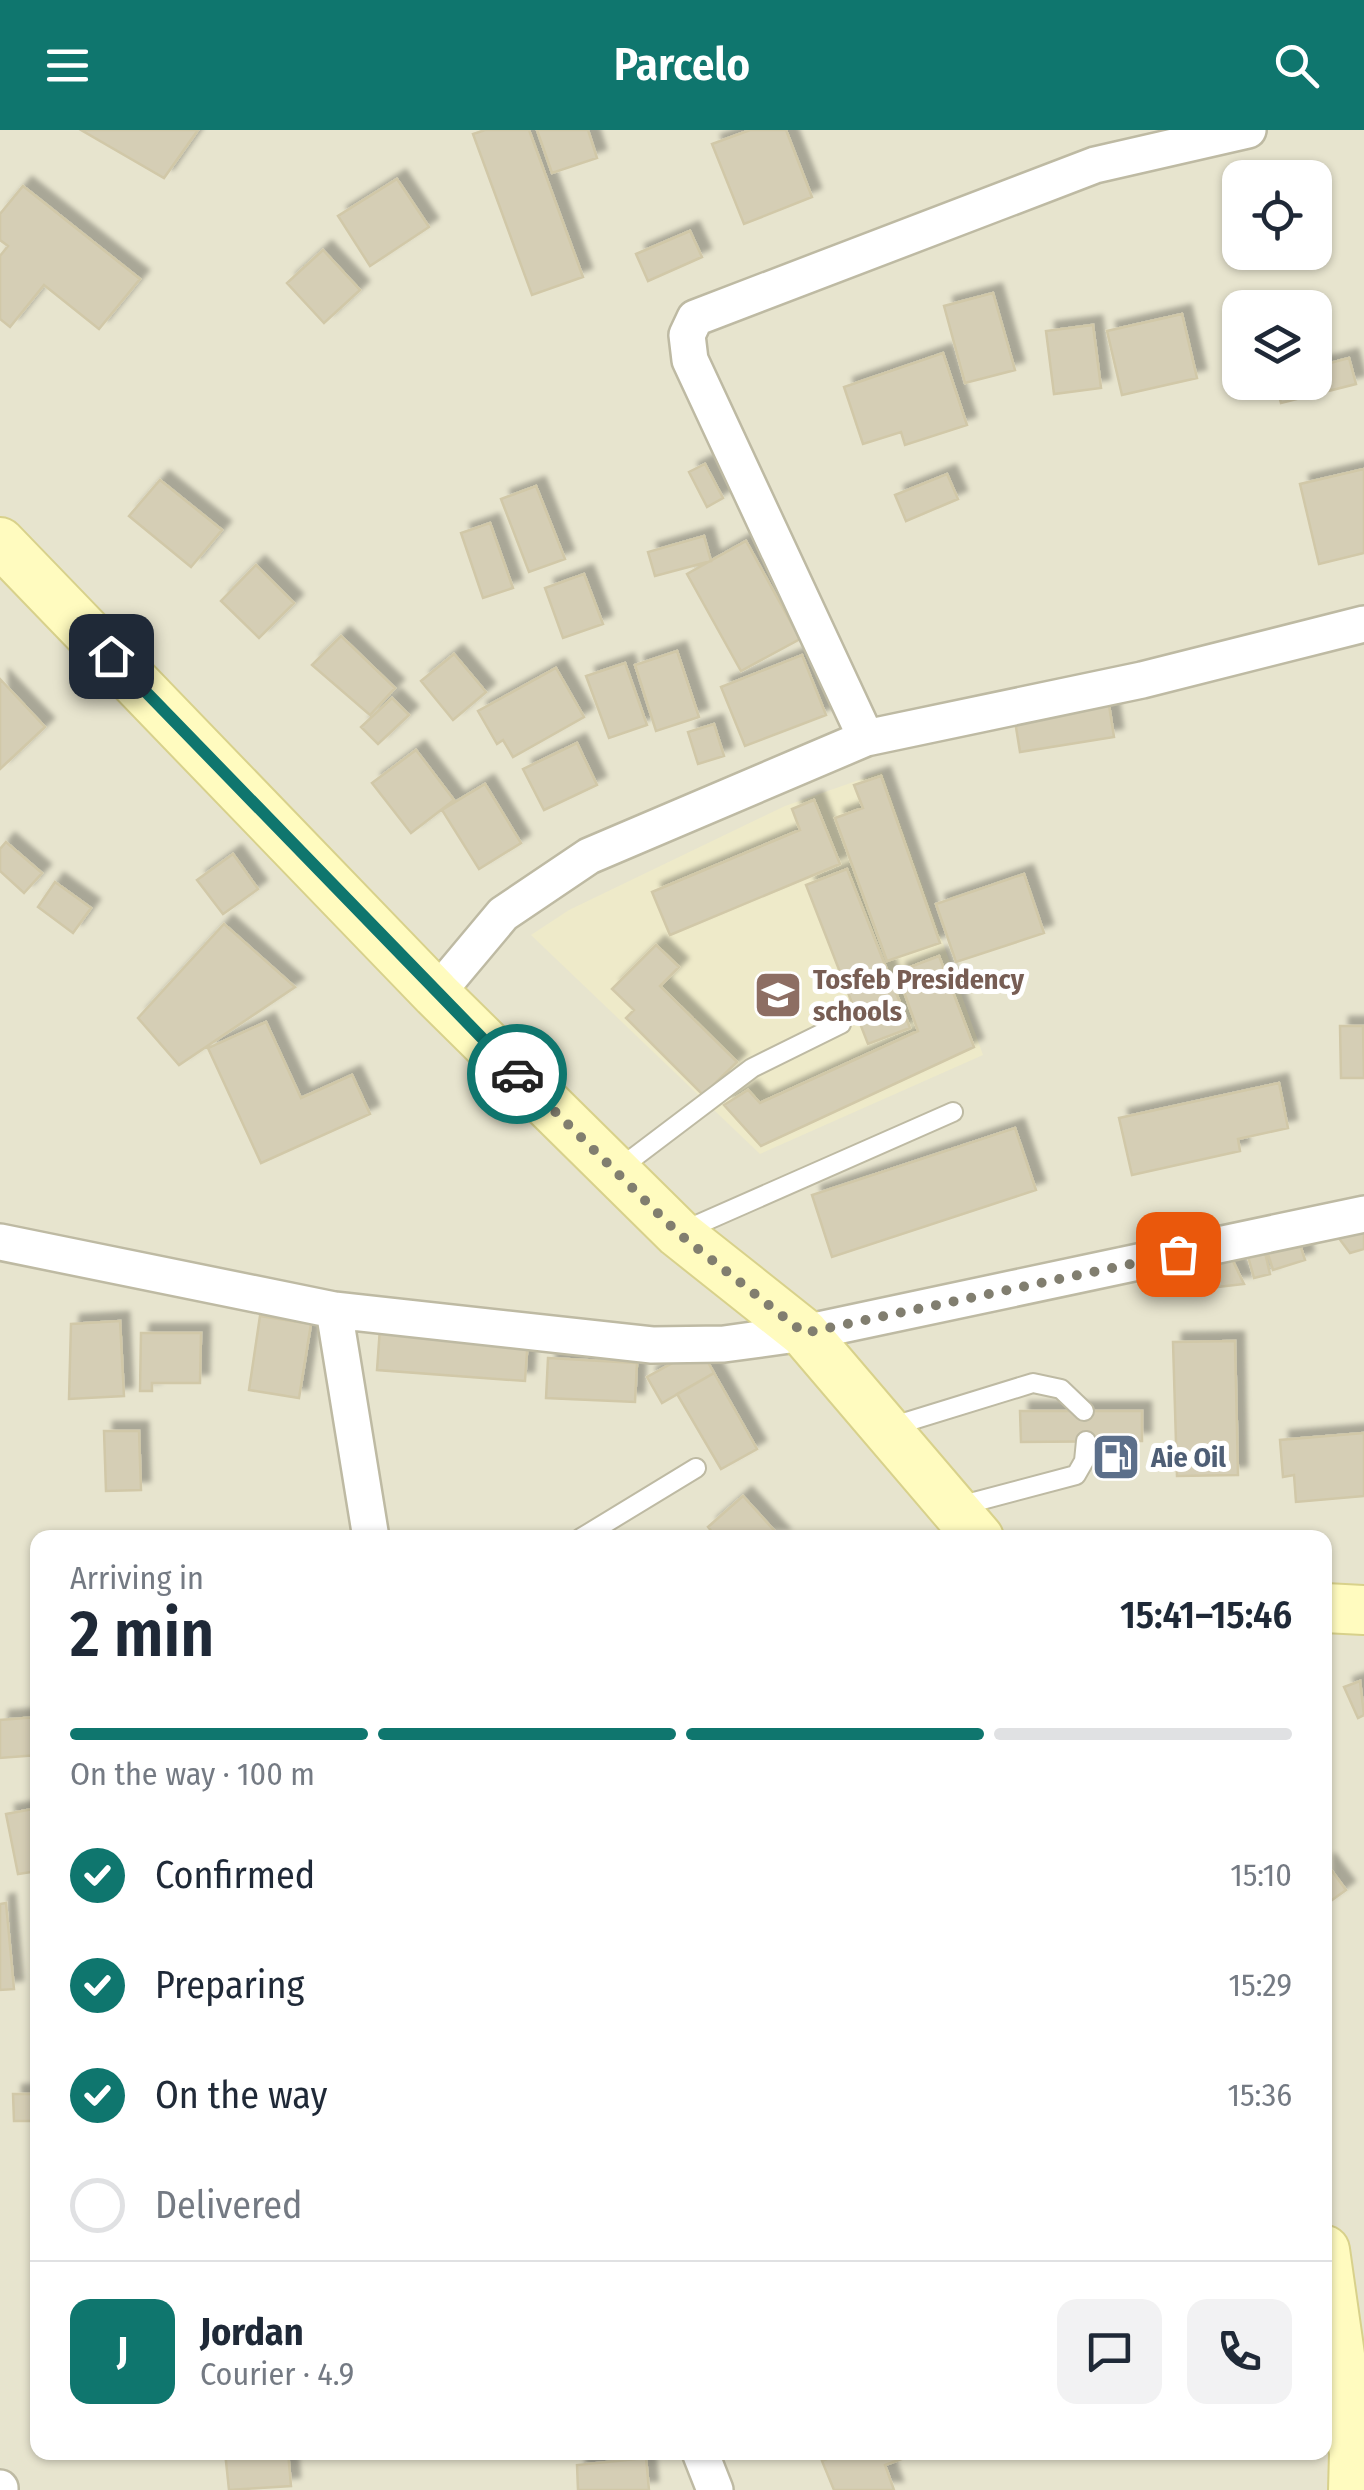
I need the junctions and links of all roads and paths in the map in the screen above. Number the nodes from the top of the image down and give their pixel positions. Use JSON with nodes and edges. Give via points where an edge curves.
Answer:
{"nodes":[{"id":1,"x":1248,"y":130,"type":"edge"},
{"id":2,"x":0,"y":542,"type":"edge"},
{"id":3,"x":1364,"y":624,"type":"edge"},
{"id":4,"x":866,"y":738,"type":"junction"},
{"id":5,"x":436,"y":994,"type":"junction"},
{"id":6,"x":841,"y":1024,"type":"dead end"},
{"id":7,"x":953,"y":1112,"type":"dead end"},
{"id":8,"x":616,"y":1172,"type":"junction"},
{"id":9,"x":1364,"y":1214,"type":"edge"},
{"id":10,"x":678,"y":1233,"type":"junction"},
{"id":11,"x":0,"y":1242,"type":"edge"},
{"id":12,"x":334,"y":1310,"type":"junction"},
{"id":13,"x":804,"y":1333,"type":"junction"},
{"id":14,"x":1084,"y":1411,"type":"dead end"},
{"id":15,"x":886,"y":1428,"type":"junction"},
{"id":16,"x":1086,"y":1441,"type":"dead end"},
{"id":17,"x":696,"y":1468,"type":"dead end"},
{"id":18,"x":966,"y":1523,"type":"edge"},
{"id":19,"x":369,"y":1530,"type":"edge"},
{"id":20,"x":594,"y":1530,"type":"edge"},
{"id":21,"x":1332,"y":1608,"type":"edge"},
{"id":22,"x":1364,"y":1610,"type":"edge"},
{"id":23,"x":1332,"y":2299,"type":"edge"},
{"id":24,"x":703,"y":2460,"type":"edge"},
{"id":25,"x":714,"y":2490,"type":"edge"},
{"id":26,"x":1353,"y":2490,"type":"edge"}],
"edges":[{"from":1,"to":4,"type":"street","via":[[1095,165],[695,318],[687,335],[690,360]]},
{"from":2,"to":5,"type":"street"},
{"from":3,"to":4,"type":"street","via":[[1142,680]]},
{"from":4,"to":5,"type":"street","via":[[589,856],[503,914]]},
{"from":5,"to":8,"type":"street"},
{"from":6,"to":8,"type":"lane","via":[[752,1068]]},
{"from":7,"to":10,"type":"lane"},
{"from":8,"to":10,"type":"street"},
{"from":9,"to":13,"type":"street"},
{"from":10,"to":13,"type":"street"},
{"from":11,"to":12,"type":"street"},
{"from":12,"to":13,"type":"street","via":[[652,1345]]},
{"from":12,"to":19,"type":"street"},
{"from":13,"to":15,"type":"street"},
{"from":14,"to":15,"type":"lane","via":[[1061,1389],[1033,1383]]},
{"from":15,"to":18,"type":"street"},
{"from":16,"to":18,"type":"lane","via":[[1076,1475]]},
{"from":17,"to":20,"type":"lane"},
{"from":21,"to":22,"type":"street"},
{"from":23,"to":26,"type":"street","via":[[1354,2453]]},
{"from":24,"to":25,"type":"street"}]}
